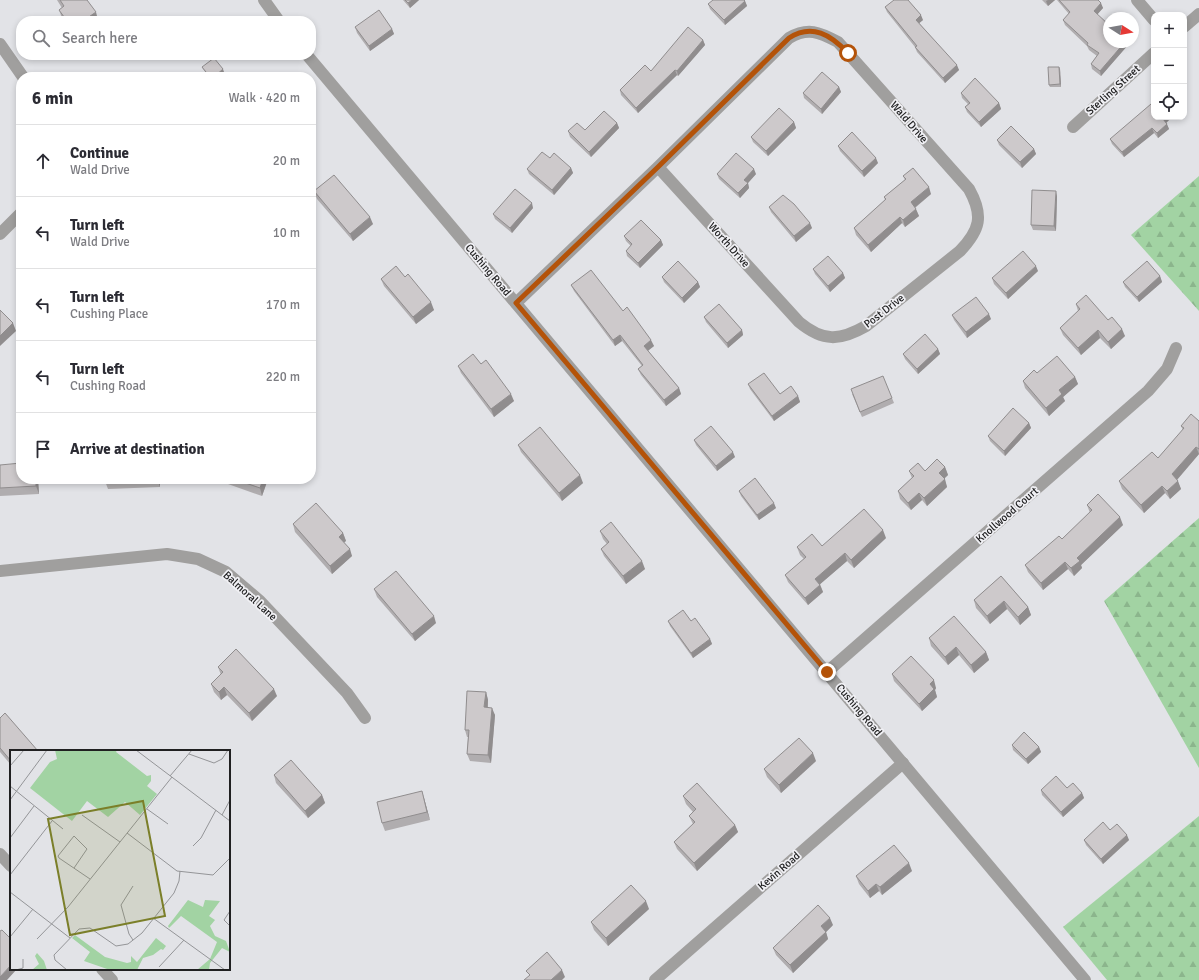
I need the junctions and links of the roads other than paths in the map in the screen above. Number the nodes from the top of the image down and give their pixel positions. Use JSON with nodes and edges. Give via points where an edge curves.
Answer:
{"nodes":[{"id":1,"x":264,"y":0,"type":"edge"},
{"id":2,"x":1137,"y":0,"type":"edge"},
{"id":3,"x":1199,"y":14,"type":"edge"},
{"id":4,"x":275,"y":16,"type":"edge"},
{"id":5,"x":1151,"y":16,"type":"edge"},
{"id":6,"x":1187,"y":24,"type":"edge"},
{"id":7,"x":0,"y":44,"type":"edge"},
{"id":8,"x":1151,"y":56,"type":"edge"},
{"id":9,"x":311,"y":60,"type":"edge"},
{"id":10,"x":20,"y":72,"type":"edge"},
{"id":11,"x":1073,"y":127,"type":"dead end"},
{"id":12,"x":658,"y":167,"type":"junction"},
{"id":13,"x":16,"y":219,"type":"edge"},
{"id":14,"x":0,"y":234,"type":"edge"},
{"id":15,"x":960,"y":251,"type":"joint"},
{"id":16,"x":516,"y":303,"type":"junction"},
{"id":17,"x":799,"y":322,"type":"joint"},
{"id":18,"x":1176,"y":348,"type":"dead end"},
{"id":19,"x":0,"y":571,"type":"edge"},
{"id":20,"x":827,"y":672,"type":"junction"},
{"id":21,"x":365,"y":718,"type":"dead end"},
{"id":22,"x":903,"y":763,"type":"junction"},
{"id":23,"x":103,"y":970,"type":"edge"},
{"id":24,"x":112,"y":980,"type":"edge"},
{"id":25,"x":655,"y":980,"type":"edge"},
{"id":26,"x":1085,"y":980,"type":"edge"}],
"edges":[{"from":1,"to":4,"type":"street"},
{"from":2,"to":5,"type":"street"},
{"from":3,"to":6,"type":"street"},
{"from":7,"to":10,"type":"street"},
{"from":8,"to":11,"type":"street","name":"Sterling Street"},
{"from":9,"to":16,"type":"street","name":"Cushing Road"},
{"from":12,"to":15,"type":"street","name":"Wald Drive","via":[[789,38],[805,31],[816,32],[838,42],[969,189],[976,201],[977,227],[971,240]]},
{"from":12,"to":16,"type":"street"},
{"from":12,"to":17,"type":"street","name":"Worth Drive"},
{"from":13,"to":14,"type":"street"},
{"from":15,"to":17,"type":"street","name":"Post Drive","via":[[866,326],[851,335],[826,337],[816,334]]},
{"from":16,"to":20,"type":"street","name":"Cushing Road"},
{"from":18,"to":20,"type":"street","name":"Knollwood Court","via":[[1167,369],[1148,391]]},
{"from":19,"to":21,"type":"street","name":"Balmoral Lane","via":[[167,554],[198,558],[226,572],[260,601],[347,693]]},
{"from":20,"to":22,"type":"street","name":"Cushing Road"},
{"from":22,"to":25,"type":"street","name":"Kevin Road"},
{"from":22,"to":26,"type":"street","name":"Cushing Road"},
{"from":23,"to":24,"type":"street"}]}
